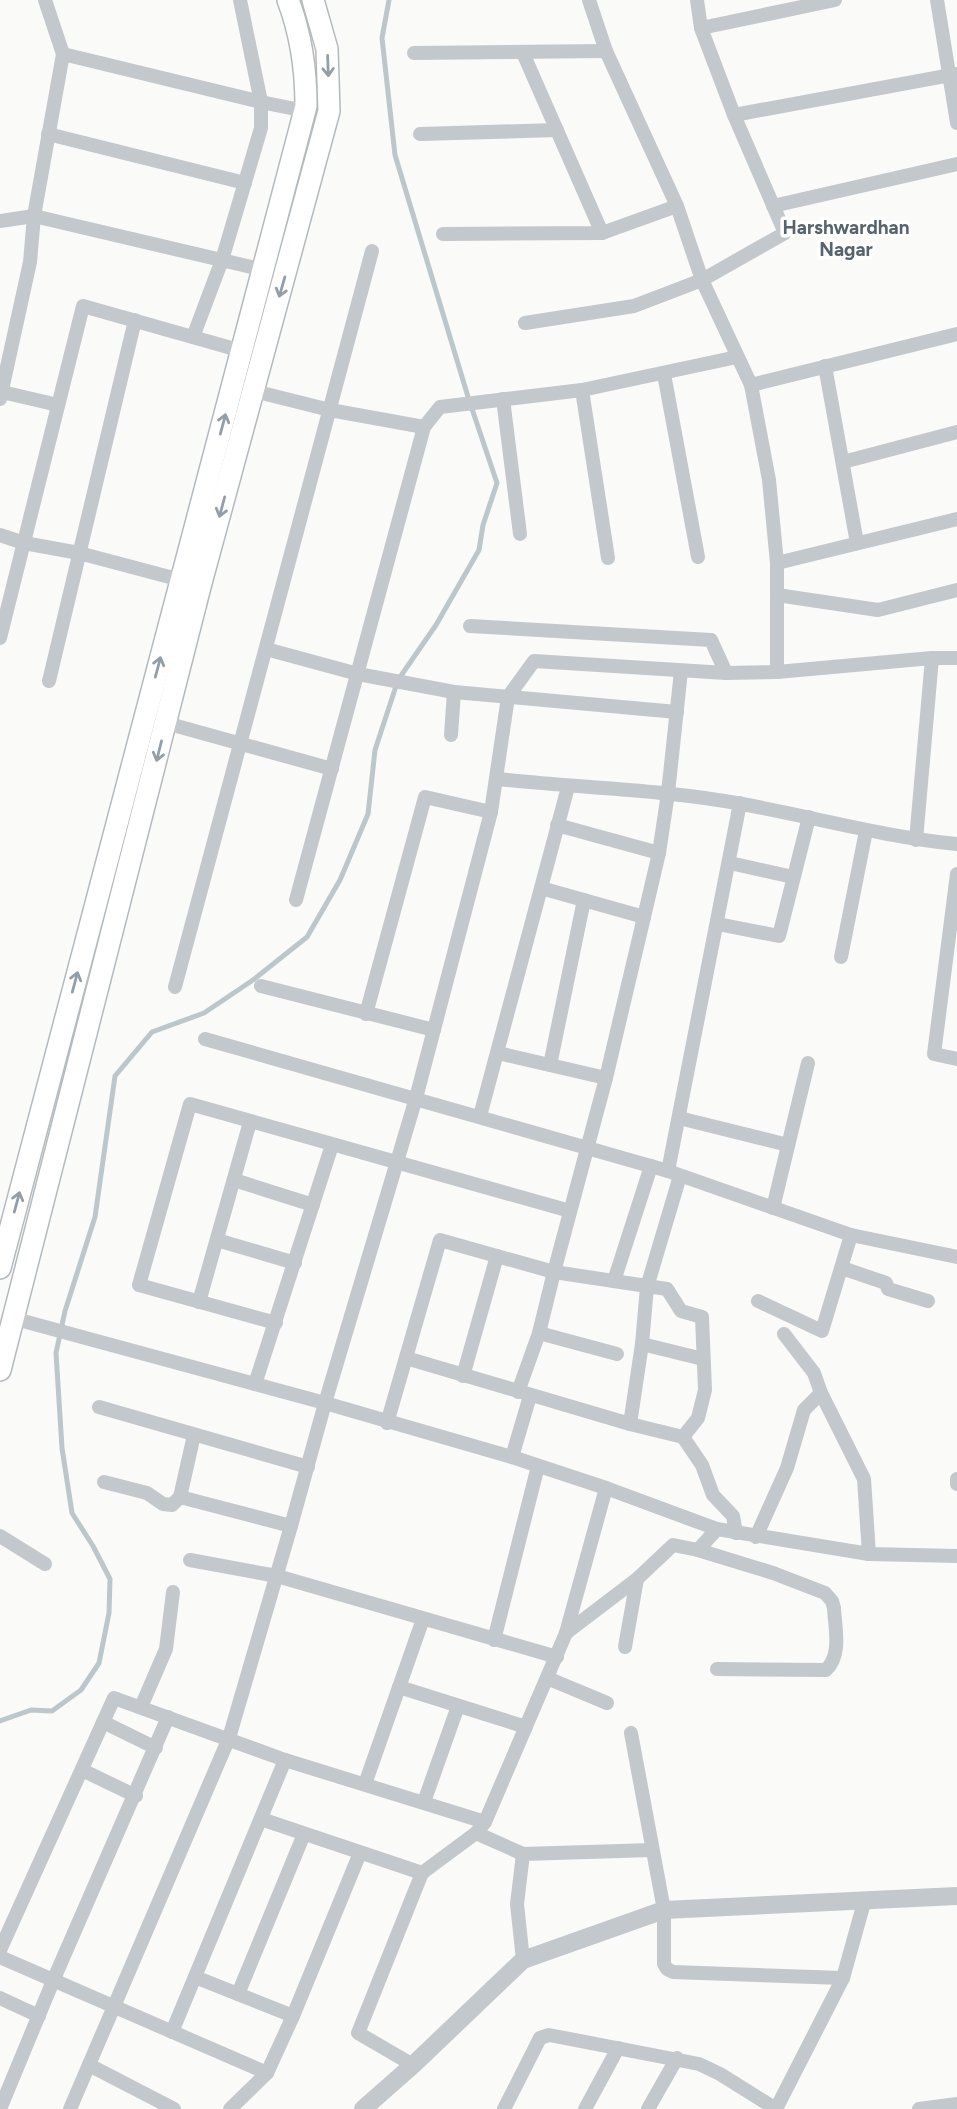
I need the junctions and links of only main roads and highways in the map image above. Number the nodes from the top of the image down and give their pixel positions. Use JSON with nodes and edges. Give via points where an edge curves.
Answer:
{"nodes":[{"id":1,"x":288,"y":0,"type":"edge"},
{"id":2,"x":313,"y":0,"type":"edge"},
{"id":3,"x":0,"y":1268,"type":"edge"},
{"id":4,"x":0,"y":1370,"type":"edge"}],
"edges":[{"from":3,"to":1,"type":"main road","one_way":true,"via":[[305,111],[302,48]]},
{"from":2,"to":4,"type":"main road","one_way":true,"via":[[327,48],[329,111]]}]}
